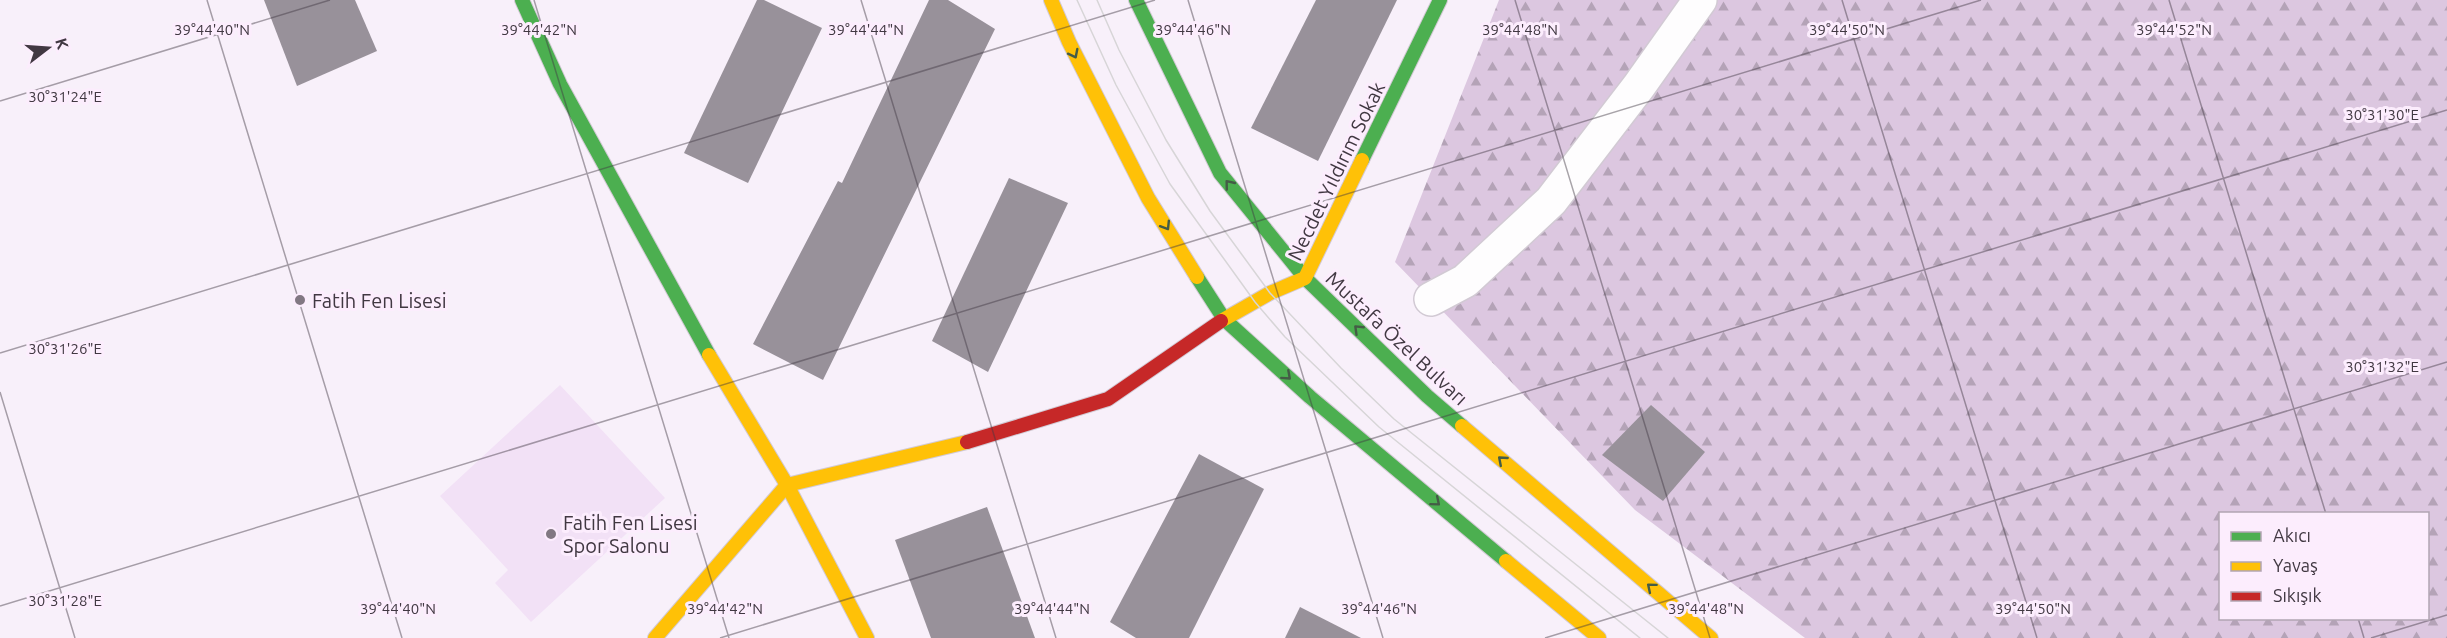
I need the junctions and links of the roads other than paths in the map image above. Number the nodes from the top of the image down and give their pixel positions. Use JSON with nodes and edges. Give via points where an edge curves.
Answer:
{"nodes":[{"id":1,"x":522,"y":0,"type":"edge"},
{"id":2,"x":1051,"y":0,"type":"edge"},
{"id":3,"x":1136,"y":0,"type":"edge"},
{"id":4,"x":1440,"y":0,"type":"edge"},
{"id":5,"x":1700,"y":0,"type":"edge"},
{"id":6,"x":1305,"y":278,"type":"junction"},
{"id":7,"x":1431,"y":299,"type":"dead end"},
{"id":8,"x":1224,"y":319,"type":"junction"},
{"id":9,"x":787,"y":485,"type":"junction"},
{"id":10,"x":655,"y":638,"type":"edge"},
{"id":11,"x":867,"y":638,"type":"edge"},
{"id":12,"x":1599,"y":638,"type":"edge"},
{"id":13,"x":1712,"y":638,"type":"edge"}],
"edges":[{"from":1,"to":9,"type":"street","via":[[560,84],[698,337]]},
{"from":2,"to":8,"type":"street","one_way":true,"via":[[1148,198]]},
{"from":6,"to":3,"type":"street","name":"Mustafa Özel Bulvarı","one_way":true,"via":[[1221,173]]},
{"from":4,"to":6,"type":"street","name":"Necdet Yıldırım Sokak"},
{"from":5,"to":7,"type":"street","via":[[1551,201],[1466,281]]},
{"from":6,"to":8,"type":"street","name":"Necdet Yıldırım Sokak"},
{"from":13,"to":6,"type":"street","name":"Mustafa Özel Bulvarı","one_way":true,"via":[[1427,396]]},
{"from":8,"to":9,"type":"street","name":"Necdet Yıldırım Sokak","via":[[1107,399],[993,436]]},
{"from":8,"to":12,"type":"street","one_way":true,"via":[[1310,398]]},
{"from":9,"to":10,"type":"street"},
{"from":9,"to":11,"type":"street"}]}
